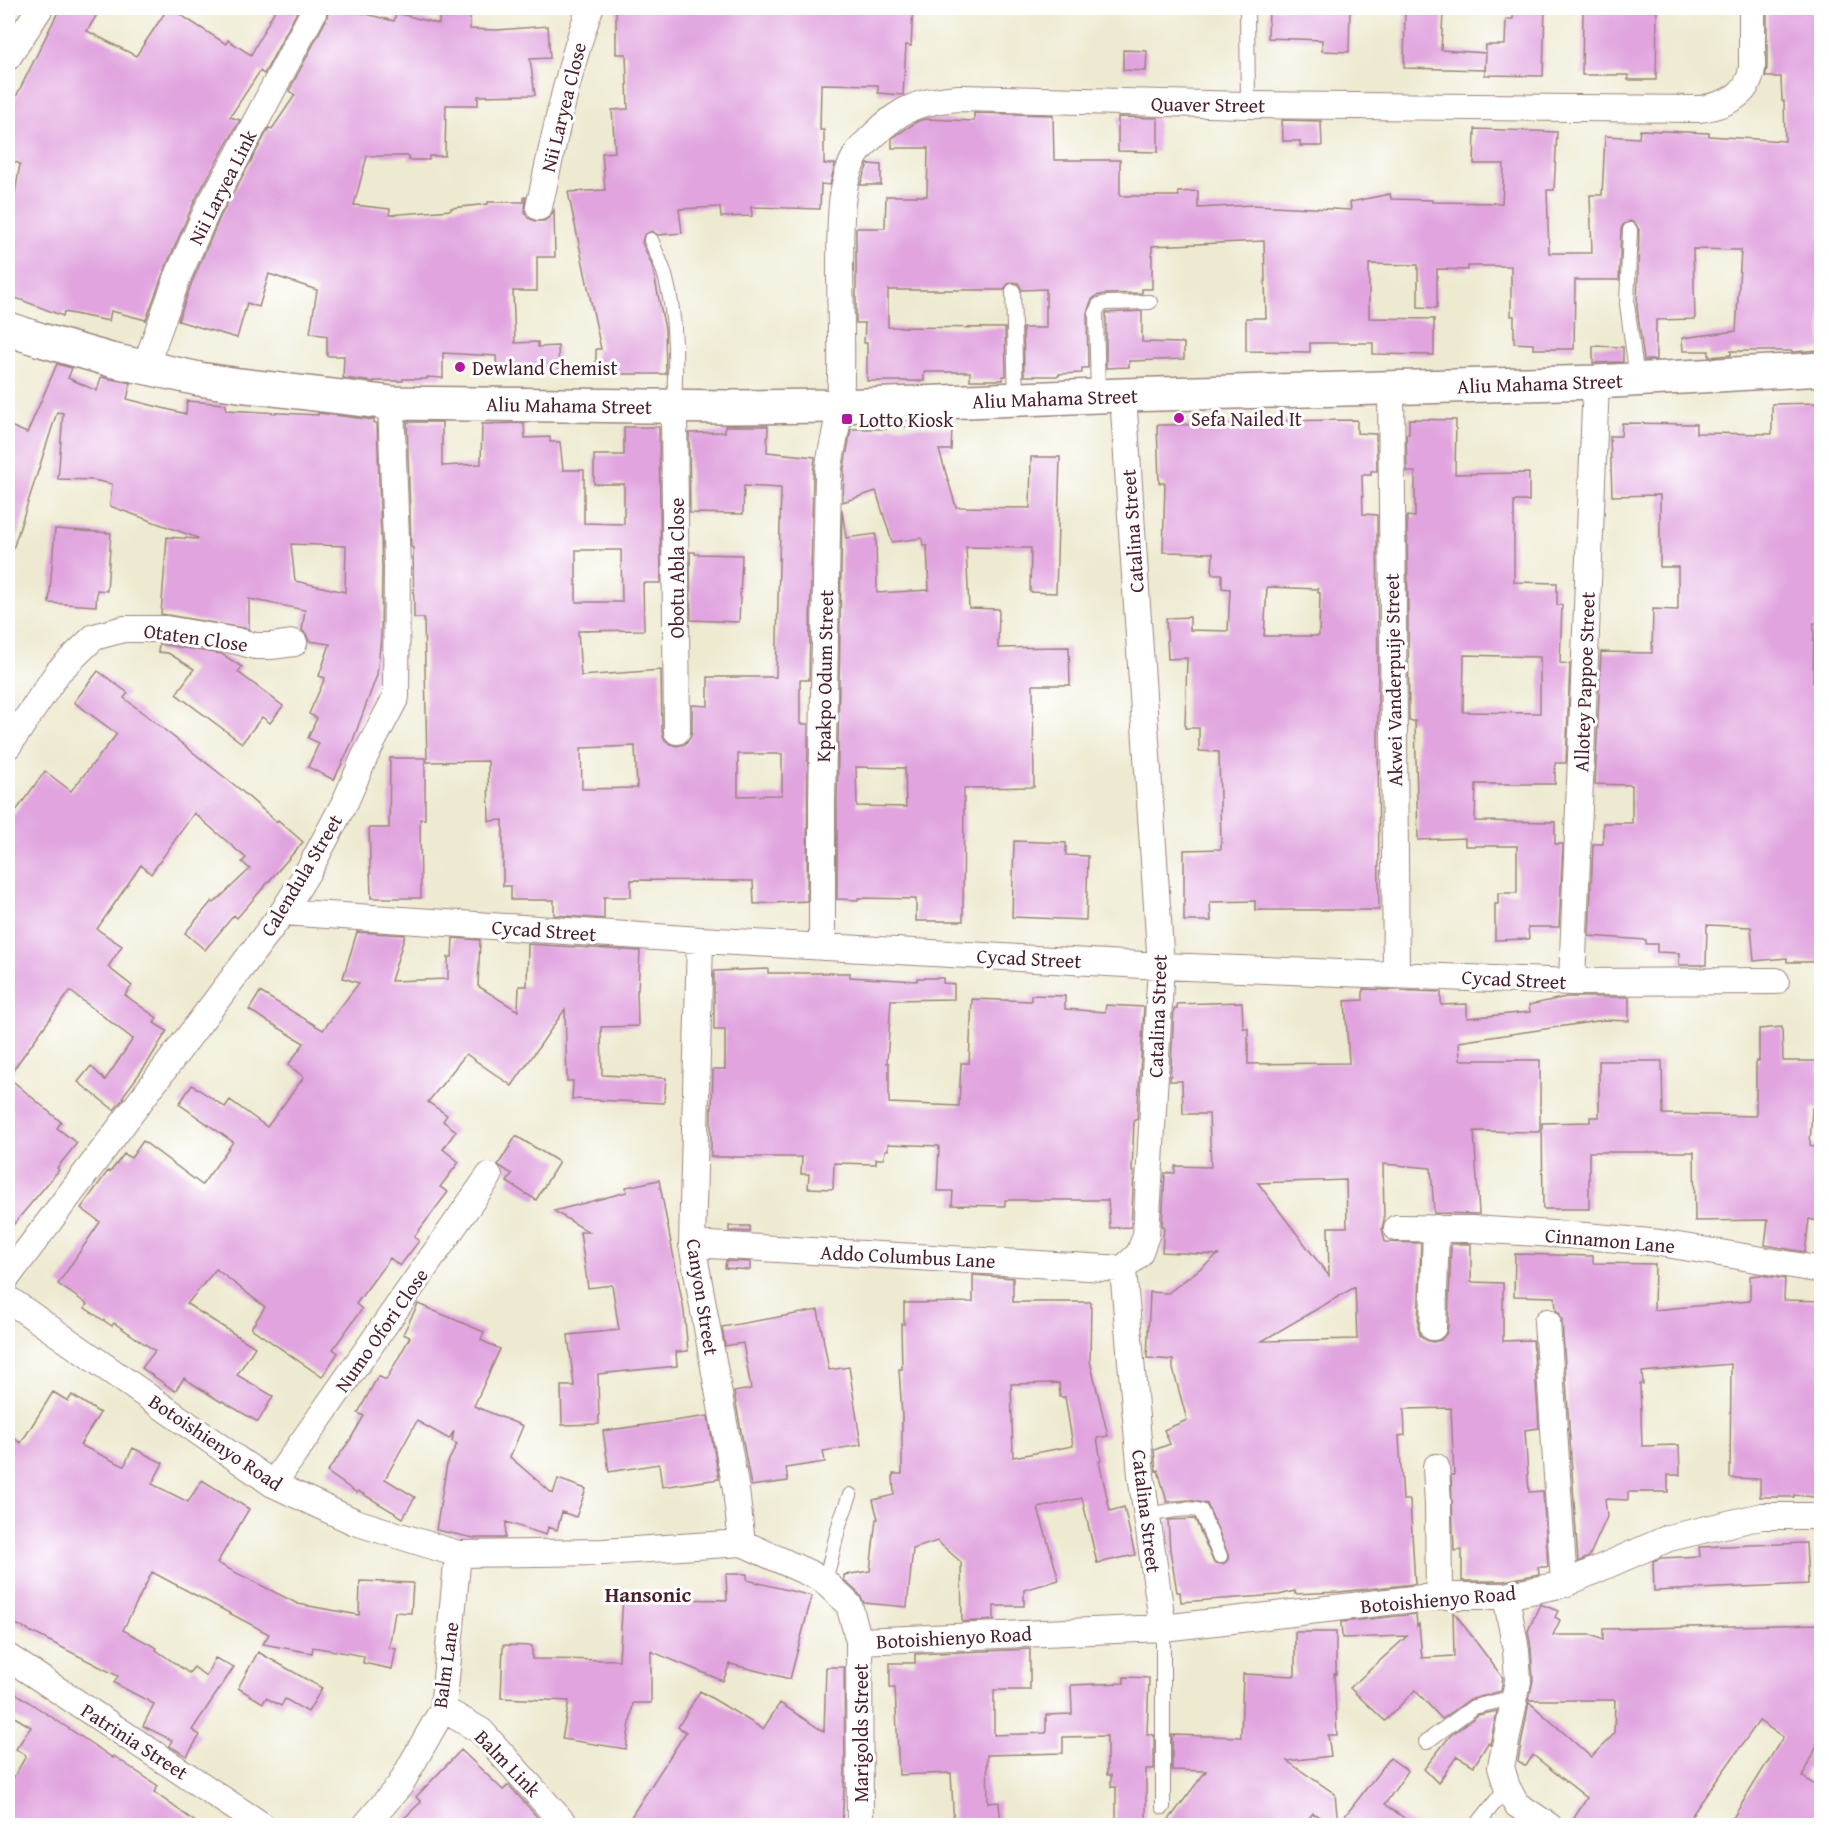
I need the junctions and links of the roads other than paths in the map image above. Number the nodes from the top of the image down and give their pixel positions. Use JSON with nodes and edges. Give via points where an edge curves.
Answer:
{"nodes":[{"id":1,"x":40,"y":8,"type":"edge"},
{"id":2,"x":590,"y":8,"type":"edge"},
{"id":3,"x":1247,"y":8,"type":"edge"},
{"id":4,"x":1752,"y":8,"type":"edge"},
{"id":5,"x":313,"y":13,"type":"dead end"},
{"id":6,"x":8,"y":57,"type":"edge"},
{"id":7,"x":1248,"y":105,"type":"junction"},
{"id":8,"x":539,"y":207,"type":"dead end"},
{"id":9,"x":1630,"y":230,"type":"dead end"},
{"id":10,"x":651,"y":240,"type":"dead end"},
{"id":11,"x":1013,"y":291,"type":"dead end"},
{"id":12,"x":1150,"y":302,"type":"dead end"},
{"id":13,"x":8,"y":329,"type":"edge"},
{"id":14,"x":145,"y":367,"type":"junction"},
{"id":15,"x":1821,"y":369,"type":"edge"},
{"id":16,"x":1637,"y":379,"type":"junction"},
{"id":17,"x":1596,"y":382,"type":"junction"},
{"id":18,"x":1391,"y":387,"type":"junction"},
{"id":19,"x":1110,"y":396,"type":"junction"},
{"id":20,"x":1016,"y":399,"type":"junction"},
{"id":21,"x":391,"y":403,"type":"junction"},
{"id":22,"x":675,"y":406,"type":"junction"},
{"id":23,"x":840,"y":406,"type":"junction"},
{"id":24,"x":294,"y":643,"type":"dead end"},
{"id":25,"x":677,"y":731,"type":"dead end"},
{"id":26,"x":8,"y":746,"type":"edge"},
{"id":27,"x":283,"y":912,"type":"junction"},
{"id":28,"x":700,"y":940,"type":"junction"},
{"id":29,"x":822,"y":946,"type":"junction"},
{"id":30,"x":1161,"y":966,"type":"junction"},
{"id":31,"x":1396,"y":974,"type":"junction"},
{"id":32,"x":1776,"y":981,"type":"dead end"},
{"id":33,"x":1572,"y":982,"type":"junction"},
{"id":34,"x":489,"y":1176,"type":"dead end"},
{"id":35,"x":1397,"y":1228,"type":"dead end"},
{"id":36,"x":1436,"y":1228,"type":"junction"},
{"id":37,"x":692,"y":1244,"type":"junction"},
{"id":38,"x":1123,"y":1269,"type":"junction"},
{"id":39,"x":1821,"y":1270,"type":"edge"},
{"id":40,"x":8,"y":1276,"type":"edge"},
{"id":41,"x":8,"y":1299,"type":"edge"},
{"id":42,"x":1547,"y":1322,"type":"dead end"},
{"id":43,"x":1432,"y":1327,"type":"dead end"},
{"id":44,"x":1436,"y":1467,"type":"dead end"},
{"id":45,"x":273,"y":1484,"type":"junction"},
{"id":46,"x":850,"y":1495,"type":"dead end"},
{"id":47,"x":1147,"y":1515,"type":"junction"},
{"id":48,"x":1821,"y":1516,"type":"edge"},
{"id":49,"x":742,"y":1544,"type":"junction"},
{"id":50,"x":458,"y":1554,"type":"junction"},
{"id":51,"x":1220,"y":1556,"type":"dead end"},
{"id":52,"x":825,"y":1582,"type":"junction"},
{"id":53,"x":1564,"y":1584,"type":"junction"},
{"id":54,"x":1439,"y":1596,"type":"junction"},
{"id":55,"x":1506,"y":1596,"type":"junction"},
{"id":56,"x":1163,"y":1628,"type":"junction"},
{"id":57,"x":859,"y":1641,"type":"junction"},
{"id":58,"x":8,"y":1657,"type":"edge"},
{"id":59,"x":1515,"y":1697,"type":"junction"},
{"id":60,"x":443,"y":1709,"type":"junction"},
{"id":61,"x":1426,"y":1742,"type":"dead end"},
{"id":62,"x":1507,"y":1787,"type":"junction"},
{"id":63,"x":1163,"y":1807,"type":"dead end"},
{"id":64,"x":263,"y":1826,"type":"edge"},
{"id":65,"x":365,"y":1826,"type":"edge"},
{"id":66,"x":566,"y":1826,"type":"edge"},
{"id":67,"x":860,"y":1826,"type":"edge"},
{"id":68,"x":1476,"y":1826,"type":"edge"},
{"id":69,"x":1549,"y":1826,"type":"edge"}],
"edges":[{"from":1,"to":6,"type":"street"},
{"from":2,"to":8,"type":"street","name":"Nii Laryea Close","via":[[558,120]]},
{"from":3,"to":7,"type":"lane"},
{"from":4,"to":7,"type":"street","name":"Quaver Street","via":[[1752,68],[1747,86],[1728,101],[1700,110]]},
{"from":5,"to":14,"type":"street","name":"Nii Laryea Link","via":[[208,208],[177,276]]},
{"from":7,"to":23,"type":"street","name":"Quaver Street","via":[[959,98],[912,106],[888,121],[856,155],[841,205]]},
{"from":9,"to":16,"type":"lane","via":[[1627,304]]},
{"from":10,"to":22,"type":"lane","via":[[666,278],[672,309]]},
{"from":11,"to":20,"type":"lane"},
{"from":12,"to":19,"type":"lane","via":[[1107,303],[1100,305],[1096,313]]},
{"from":13,"to":14,"type":"street","name":"Aliu Mahama Street"},
{"from":14,"to":21,"type":"street","name":"Aliu Mahama Street","via":[[239,386]]},
{"from":15,"to":16,"type":"street","name":"Aliu Mahama Street"},
{"from":16,"to":17,"type":"street","name":"Aliu Mahama Street"},
{"from":17,"to":18,"type":"street","name":"Aliu Mahama Street"},
{"from":17,"to":33,"type":"street","name":"Allotey Pappoe Street"},
{"from":18,"to":19,"type":"street","name":"Aliu Mahama Street"},
{"from":18,"to":31,"type":"street","name":"Akwei Vanderpuije Street"},
{"from":19,"to":20,"type":"street","name":"Aliu Mahama Street"},
{"from":19,"to":30,"type":"street","name":"Catalina Street"},
{"from":20,"to":23,"type":"street","name":"Aliu Mahama Street"},
{"from":21,"to":22,"type":"street","name":"Aliu Mahama Street"},
{"from":21,"to":27,"type":"street","name":"Calendula Street","via":[[397,567],[396,697],[346,800]]},
{"from":22,"to":23,"type":"street","name":"Aliu Mahama Street"},
{"from":22,"to":25,"type":"street","name":"Obotu Abla Close"},
{"from":23,"to":29,"type":"street","name":"Kpakpo Odum Street","via":[[828,476]]},
{"from":24,"to":26,"type":"street","name":"Otaten Close","via":[[255,646],[166,629],[124,629],[94,637],[58,672]]},
{"from":27,"to":28,"type":"street","name":"Cycad Street"},
{"from":27,"to":40,"type":"street","name":"Calendula Street"},
{"from":28,"to":29,"type":"street","name":"Cycad Street"},
{"from":28,"to":37,"type":"street","name":"Canyon Street"},
{"from":29,"to":30,"type":"street","name":"Cycad Street"},
{"from":30,"to":31,"type":"street","name":"Cycad Street"},
{"from":30,"to":38,"type":"street","name":"Catalina Street","via":[[1146,1235],[1139,1254]]},
{"from":31,"to":33,"type":"street","name":"Cycad Street"},
{"from":32,"to":33,"type":"street","name":"Cycad Street"},
{"from":34,"to":45,"type":"street","name":"Numo Ofori Close"},
{"from":35,"to":36,"type":"street","name":"Cinnamon Lane"},
{"from":36,"to":39,"type":"street","name":"Cinnamon Lane","via":[[1660,1243]]},
{"from":36,"to":43,"type":"street"},
{"from":37,"to":38,"type":"street","name":"Addo Columbus Lane"},
{"from":37,"to":49,"type":"street","name":"Canyon Street"},
{"from":38,"to":47,"type":"street","name":"Catalina Street"},
{"from":41,"to":45,"type":"street","name":"Botoishienyo Road"},
{"from":42,"to":53,"type":"street"},
{"from":44,"to":54,"type":"street"},
{"from":45,"to":50,"type":"street","name":"Botoishienyo Road","via":[[356,1522]]},
{"from":46,"to":52,"type":"lane"},
{"from":47,"to":51,"type":"lane","via":[[1186,1509],[1201,1511]]},
{"from":47,"to":56,"type":"street","name":"Catalina Street"},
{"from":48,"to":53,"type":"street","name":"Botoishienyo Road","via":[[1762,1516],[1668,1538]]},
{"from":49,"to":50,"type":"street","name":"Botoishienyo Road","via":[[604,1552]]},
{"from":49,"to":52,"type":"street","name":"Botoishienyo Road"},
{"from":50,"to":60,"type":"street","name":"Balm Lane"},
{"from":52,"to":57,"type":"street","name":"Botoishienyo Road","via":[[849,1605]]},
{"from":53,"to":55,"type":"street","name":"Botoishienyo Road"},
{"from":54,"to":55,"type":"street","name":"Botoishienyo Road"},
{"from":54,"to":56,"type":"street","name":"Botoishienyo Road"},
{"from":55,"to":59,"type":"street","via":[[1516,1650]]},
{"from":56,"to":57,"type":"street","name":"Botoishienyo Road"},
{"from":56,"to":63,"type":"lane"},
{"from":57,"to":67,"type":"street","name":"Marigolds Street"},
{"from":58,"to":64,"type":"street","name":"Patrinia Street"},
{"from":59,"to":61,"type":"lane","via":[[1474,1707]]},
{"from":59,"to":62,"type":"street","via":[[1501,1767]]},
{"from":60,"to":65,"type":"street","name":"Balm Lane","via":[[400,1785]]},
{"from":60,"to":66,"type":"street","name":"Balm Link","via":[[481,1731]]},
{"from":62,"to":68,"type":"lane"},
{"from":62,"to":69,"type":"street","via":[[1516,1804]]}]}
